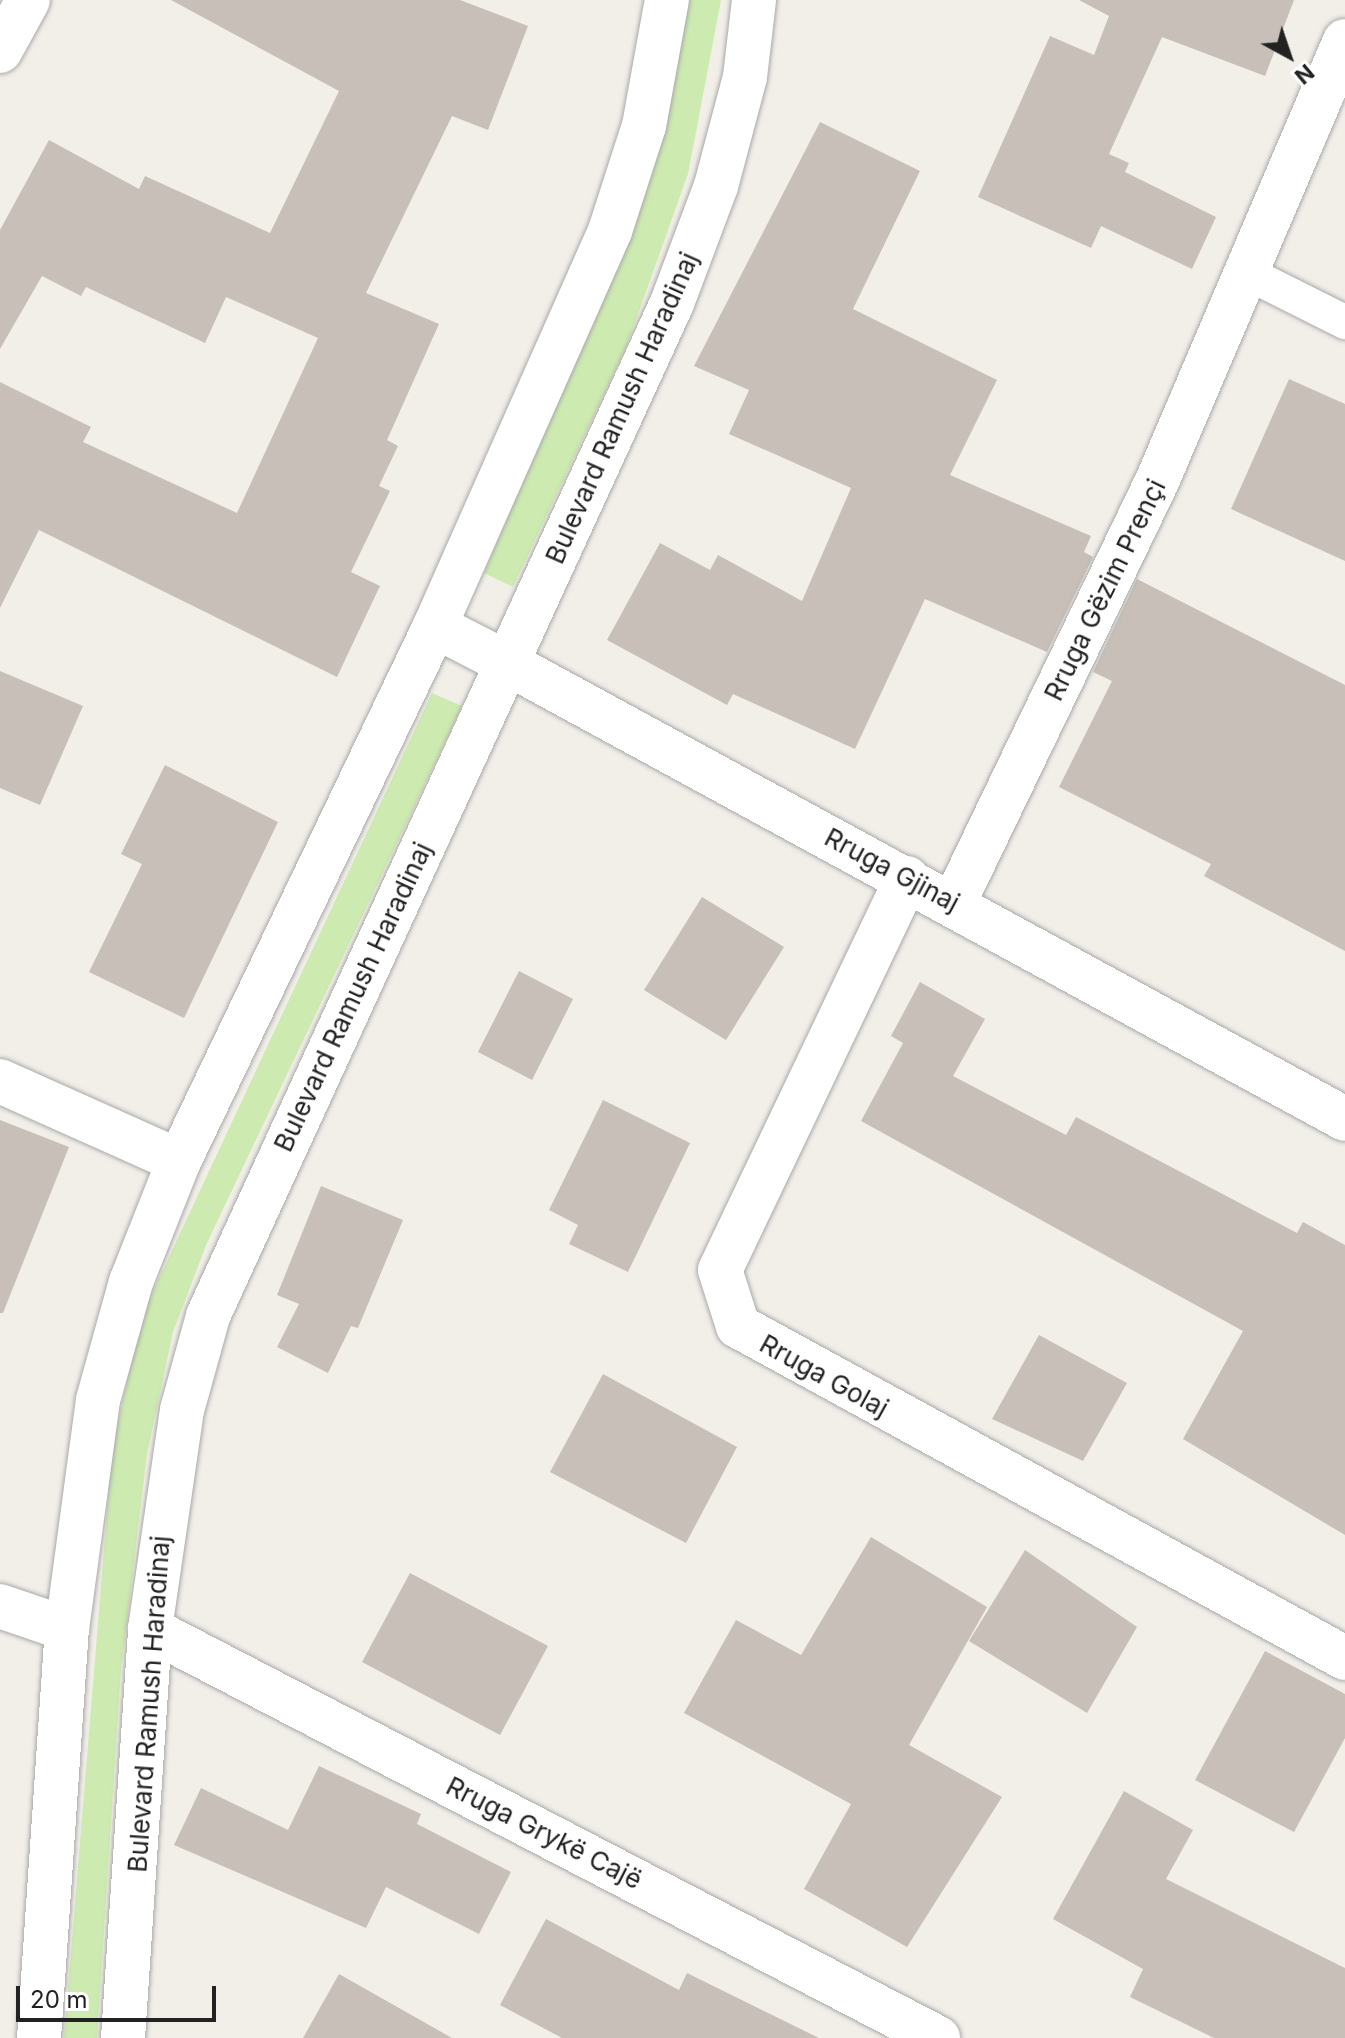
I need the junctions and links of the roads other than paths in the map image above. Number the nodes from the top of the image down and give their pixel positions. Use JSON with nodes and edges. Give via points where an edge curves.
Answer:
{"nodes":[{"id":1,"x":28,"y":0,"type":"edge"},
{"id":2,"x":667,"y":0,"type":"edge"},
{"id":3,"x":754,"y":0,"type":"edge"},
{"id":4,"x":1345,"y":41,"type":"edge"},
{"id":5,"x":0,"y":51,"type":"edge"},
{"id":6,"x":1334,"y":101,"type":"edge"},
{"id":7,"x":1247,"y":273,"type":"junction"},
{"id":8,"x":1345,"y":322,"type":"edge"},
{"id":9,"x":435,"y":626,"type":"junction"},
{"id":10,"x":507,"y":663,"type":"junction"},
{"id":11,"x":907,"y":878,"type":"junction"},
{"id":12,"x":954,"y":903,"type":"junction"},
{"id":13,"x":0,"y":1081,"type":"edge"},
{"id":14,"x":1345,"y":1119,"type":"edge"},
{"id":15,"x":179,"y":1161,"type":"junction"},
{"id":16,"x":0,"y":1606,"type":"edge"},
{"id":17,"x":67,"y":1629,"type":"junction"},
{"id":18,"x":150,"y":1629,"type":"junction"},
{"id":19,"x":1345,"y":1658,"type":"edge"},
{"id":20,"x":39,"y":2038,"type":"edge"},
{"id":21,"x":123,"y":2038,"type":"edge"},
{"id":22,"x":938,"y":2038,"type":"edge"}],
"edges":[{"from":1,"to":5,"type":"street"},
{"from":2,"to":9,"type":"street","via":[[644,126],[610,231]]},
{"from":3,"to":10,"type":"street","name":"Bulevard Ramush Haradinaj","via":[[745,77],[716,186],[672,303]]},
{"from":4,"to":6,"type":"street","name":"Rruga Gëzim Prençi"},
{"from":6,"to":7,"type":"street","name":"Rruga Gëzim Prençi"},
{"from":7,"to":8,"type":"lane"},
{"from":7,"to":12,"type":"street","name":"Rruga Gëzim Prençi","via":[[1158,479]]},
{"from":9,"to":10,"type":"street","name":"Rruga Gjinaj"},
{"from":9,"to":15,"type":"street"},
{"from":10,"to":11,"type":"street","name":"Rruga Gjinaj"},
{"from":10,"to":18,"type":"street","name":"Bulevard Ramush Haradinaj","via":[[208,1316],[182,1410]]},
{"from":11,"to":12,"type":"street","name":"Rruga Gjinaj"},
{"from":11,"to":19,"type":"street","name":"Rruga Golaj","via":[[720,1270],[738,1326]]},
{"from":12,"to":14,"type":"street","name":"Rruga Gjinaj"},
{"from":13,"to":15,"type":"street"},
{"from":15,"to":17,"type":"street","via":[[131,1282],[98,1400]]},
{"from":16,"to":17,"type":"street"},
{"from":17,"to":20,"type":"street"},
{"from":18,"to":21,"type":"street","name":"Bulevard Ramush Haradinaj"},
{"from":18,"to":22,"type":"street","name":"Rruga Grykë Cajë"}]}
